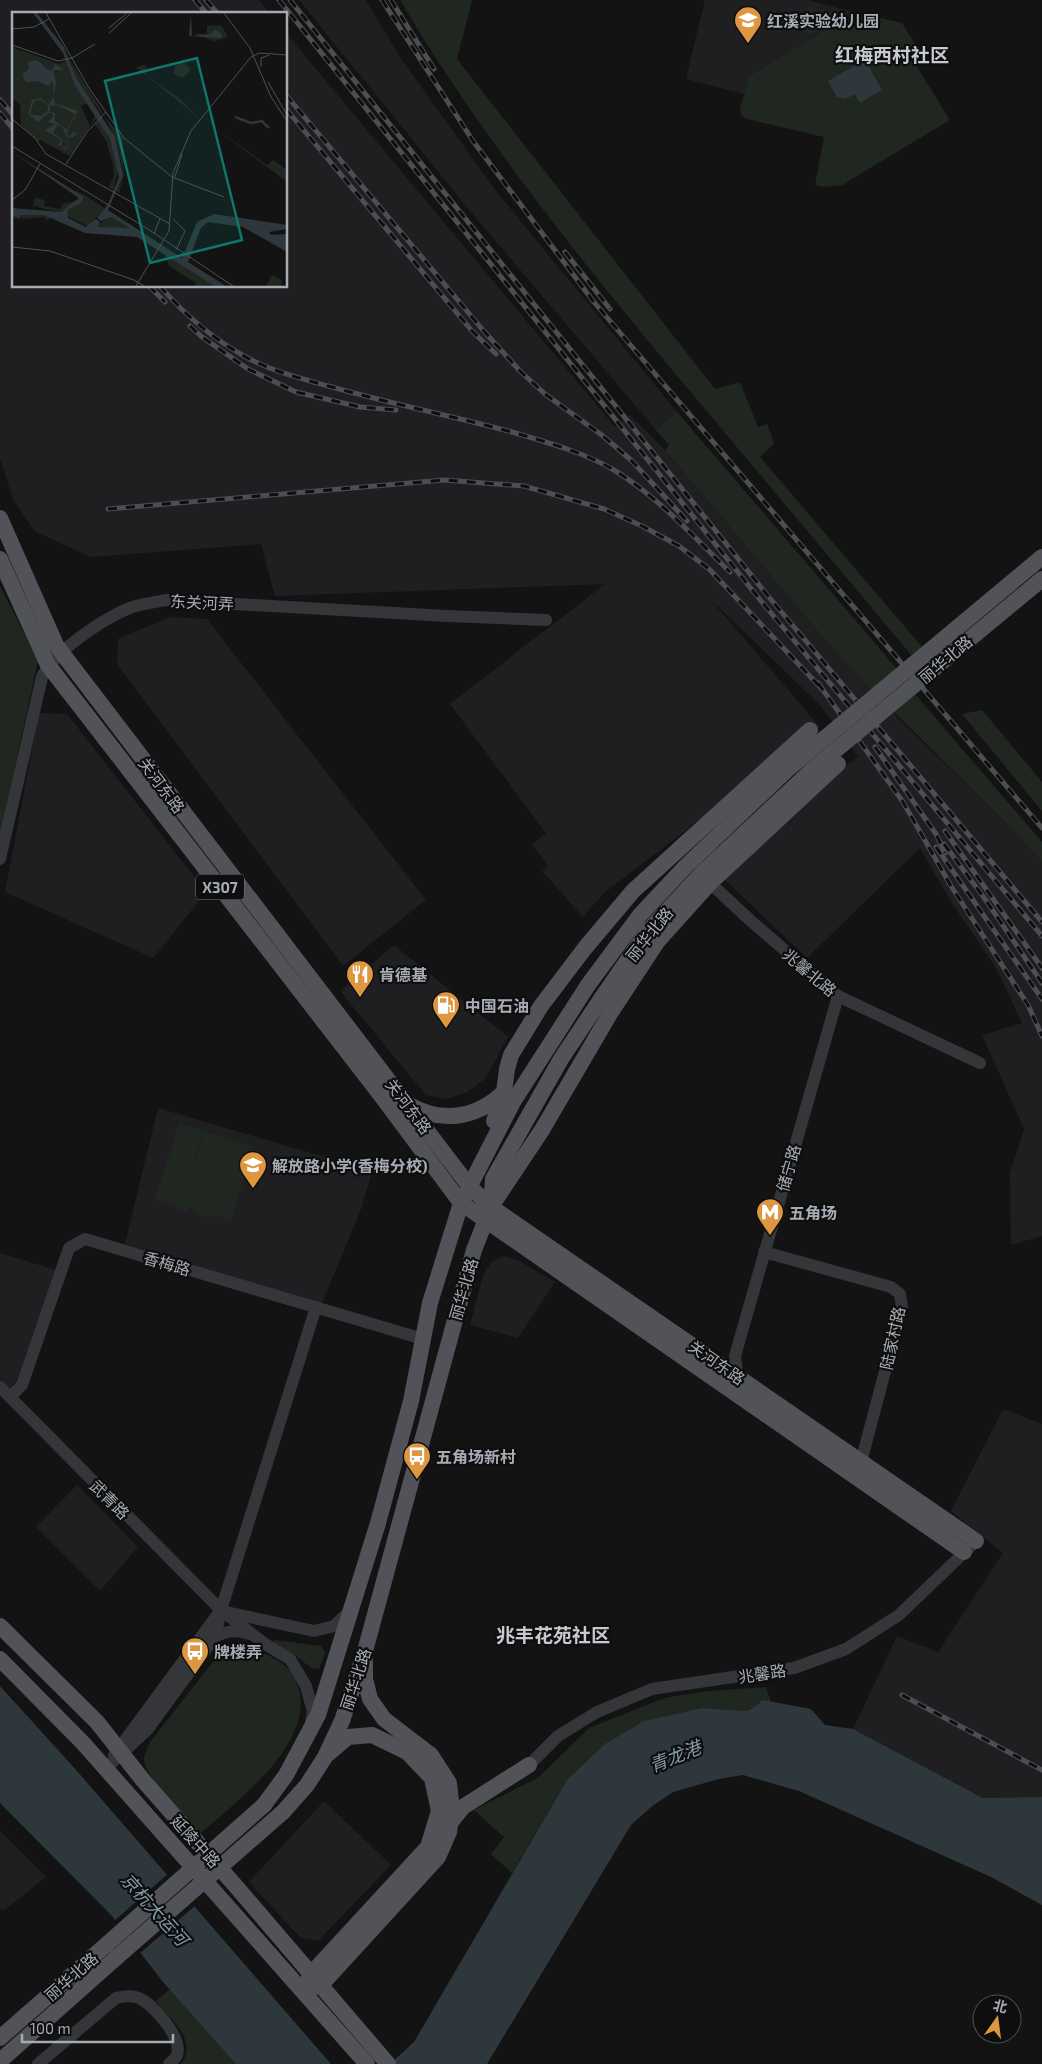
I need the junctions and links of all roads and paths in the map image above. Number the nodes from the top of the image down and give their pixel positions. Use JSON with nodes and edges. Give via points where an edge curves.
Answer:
{"nodes":[{"id":1,"x":0,"y":518,"type":"edge"},
{"id":2,"x":1042,"y":557,"type":"edge"},
{"id":3,"x":0,"y":559,"type":"edge"},
{"id":4,"x":1042,"y":579,"type":"edge"},
{"id":5,"x":546,"y":620,"type":"dead end"},
{"id":6,"x":62,"y":654,"type":"junction"},
{"id":7,"x":48,"y":665,"type":"junction"},
{"id":8,"x":810,"y":730,"type":"dead end"},
{"id":9,"x":838,"y":764,"type":"dead end"},
{"id":10,"x":0,"y":859,"type":"edge"},
{"id":11,"x":710,"y":883,"type":"junction"},
{"id":12,"x":838,"y":996,"type":"junction"},
{"id":13,"x":546,"y":1050,"type":"junction"},
{"id":14,"x":980,"y":1063,"type":"dead end"},
{"id":15,"x":504,"y":1092,"type":"junction"},
{"id":16,"x":408,"y":1105,"type":"junction"},
{"id":17,"x":470,"y":1187,"type":"junction"},
{"id":18,"x":461,"y":1203,"type":"junction"},
{"id":19,"x":488,"y":1213,"type":"junction"},
{"id":20,"x":764,"y":1252,"type":"junction"},
{"id":21,"x":316,"y":1307,"type":"junction"},
{"id":22,"x":423,"y":1338,"type":"junction"},
{"id":23,"x":736,"y":1374,"type":"junction"},
{"id":24,"x":0,"y":1387,"type":"edge"},
{"id":25,"x":10,"y":1397,"type":"junction"},
{"id":26,"x":744,"y":1398,"type":"junction"},
{"id":27,"x":861,"y":1462,"type":"junction"},
{"id":28,"x":970,"y":1547,"type":"junction"},
{"id":29,"x":221,"y":1610,"type":"junction"},
{"id":30,"x":348,"y":1614,"type":"junction"},
{"id":31,"x":0,"y":1626,"type":"edge"},
{"id":32,"x":254,"y":1636,"type":"junction"},
{"id":33,"x":215,"y":1637,"type":"junction"},
{"id":34,"x":365,"y":1651,"type":"junction"},
{"id":35,"x":0,"y":1659,"type":"edge"},
{"id":36,"x":305,"y":1741,"type":"junction"},
{"id":37,"x":120,"y":1751,"type":"junction"},
{"id":38,"x":325,"y":1757,"type":"junction"},
{"id":39,"x":529,"y":1765,"type":"joint"},
{"id":40,"x":106,"y":1768,"type":"junction"},
{"id":41,"x":450,"y":1822,"type":"junction"},
{"id":42,"x":111,"y":1951,"type":"junction"},
{"id":43,"x":315,"y":1980,"type":"junction"},
{"id":44,"x":303,"y":1990,"type":"junction"},
{"id":45,"x":0,"y":2038,"type":"edge"},
{"id":46,"x":0,"y":2062,"type":"edge"},
{"id":47,"x":387,"y":2063,"type":"edge"},
{"id":48,"x":38,"y":2064,"type":"edge"},
{"id":49,"x":169,"y":2064,"type":"edge"},
{"id":50,"x":367,"y":2064,"type":"edge"}],
"edges":[{"from":1,"to":6,"type":"main road","name":"关河东路","number":"X307"},
{"from":2,"to":13,"type":"main road","name":"丽华北路","bridge":true,"via":[[788,769],[686,866],[640,915],[588,985]]},
{"from":3,"to":7,"type":"main road","name":"关河东路","number":"X307"},
{"from":4,"to":19,"type":"main road","name":"丽华北路","bridge":true,"via":[[813,769],[703,872],[647,932],[561,1059],[493,1179]]},
{"from":5,"to":6,"type":"street","name":"东关河弄","via":[[165,600],[128,609],[84,634]]},
{"from":6,"to":7,"type":"street","name":"东关河弄"},
{"from":6,"to":16,"type":"main road","name":"关河东路","number":"X307"},
{"from":7,"to":10,"type":"street","via":[[42,677]]},
{"from":7,"to":18,"type":"main road","name":"关河东路","number":"X307"},
{"from":8,"to":15,"type":"main road","via":[[633,890],[541,1006],[511,1055]]},
{"from":9,"to":11,"type":"main road"},
{"from":11,"to":12,"type":"street","name":"兆馨北路"},
{"from":11,"to":19,"type":"main road","via":[[656,942]]},
{"from":12,"to":14,"type":"street","name":"兆馨北路"},
{"from":12,"to":20,"type":"street","name":"储宁路"},
{"from":13,"to":15,"type":"main road"},
{"from":13,"to":17,"type":"main road","name":"丽华北路","via":[[513,1102]]},
{"from":15,"to":16,"type":"main road","via":[[468,1114],[442,1116],[424,1113]]},
{"from":15,"to":17,"type":"main road"},
{"from":16,"to":17,"type":"main road","name":"关河东路","number":"X307"},
{"from":17,"to":18,"type":"main road","name":"丽华北路"},
{"from":17,"to":19,"type":"main road","name":"关河东路","number":"X307"},
{"from":18,"to":19,"type":"main road","name":"关河东路","number":"X307"},
{"from":18,"to":22,"type":"main road","name":"丽华北路","via":[[430,1303]]},
{"from":19,"to":23,"type":"main road","name":"关河东路","number":"X307"},
{"from":19,"to":26,"type":"main road","name":"关河东路","number":"X307"},
{"from":19,"to":34,"type":"main road","name":"丽华北路","via":[[449,1336]]},
{"from":20,"to":23,"type":"street","name":"储宁路","via":[[735,1356]]},
{"from":20,"to":27,"type":"street","name":"陆家村路","via":[[891,1288],[900,1294],[902,1307]]},
{"from":21,"to":22,"type":"street","name":"香梅路"},
{"from":21,"to":25,"type":"street","name":"香梅路","via":[[85,1239],[69,1248],[22,1385]]},
{"from":21,"to":29,"type":"street"},
{"from":22,"to":30,"type":"main road","name":"丽华北路","via":[[409,1410],[378,1523]]},
{"from":23,"to":26,"type":"street","name":"储宁路"},
{"from":23,"to":27,"type":"main road","name":"关河东路","number":"X307"},
{"from":24,"to":25,"type":"street","name":"武青路"},
{"from":25,"to":29,"type":"street","name":"武青路"},
{"from":26,"to":28,"type":"main road","name":"关河东路","number":"X307"},
{"from":27,"to":28,"type":"main road","name":"关河东路","number":"X307"},
{"from":28,"to":39,"type":"street","name":"兆馨路","via":[[899,1615],[846,1649],[794,1668],[652,1690],[597,1712],[558,1736]]},
{"from":29,"to":30,"type":"street","via":[[314,1631],[334,1626]]},
{"from":29,"to":32,"type":"street","name":"武青路"},
{"from":29,"to":33,"type":"street"},
{"from":29,"to":37,"type":"street"},
{"from":30,"to":36,"type":"main road","name":"丽华北路","via":[[318,1715]]},
{"from":31,"to":37,"type":"main road","name":"延陵中路","via":[[97,1722]]},
{"from":32,"to":33,"type":"street","via":[[239,1630]]},
{"from":32,"to":36,"type":"street","name":"武青路","via":[[290,1659],[306,1686],[313,1712]]},
{"from":33,"to":37,"type":"street","via":[[148,1729]]},
{"from":34,"to":38,"type":"main road","name":"丽华北路","via":[[342,1721]]},
{"from":34,"to":41,"type":"main road","via":[[365,1679],[370,1699],[384,1719],[430,1755],[449,1783]]},
{"from":35,"to":40,"type":"main road","name":"延陵中路"},
{"from":36,"to":42,"type":"main road","name":"丽华北路","bridge":true,"via":[[286,1775],[264,1804]]},
{"from":37,"to":40,"type":"street"},
{"from":37,"to":43,"type":"main road","name":"延陵中路"},
{"from":38,"to":42,"type":"main road","name":"丽华北路","bridge":true,"via":[[307,1785],[283,1812]]},
{"from":38,"to":43,"type":"main road","via":[[348,1737],[372,1735],[407,1752],[432,1778],[438,1811],[428,1847]]},
{"from":39,"to":41,"type":"main road","via":[[463,1806]]},
{"from":40,"to":44,"type":"main road","name":"延陵中路"},
{"from":41,"to":43,"type":"main road","via":[[438,1857]]},
{"from":42,"to":45,"type":"main road","name":"丽华北路"},
{"from":42,"to":46,"type":"main road","name":"丽华北路"},
{"from":43,"to":44,"type":"main road"},
{"from":43,"to":47,"type":"main road","name":"延陵中路"},
{"from":44,"to":50,"type":"main road","name":"延陵中路"},
{"from":48,"to":49,"type":"street","via":[[116,1998],[126,1996],[139,1998],[150,2006],[173,2033],[178,2045],[177,2056]]}]}
